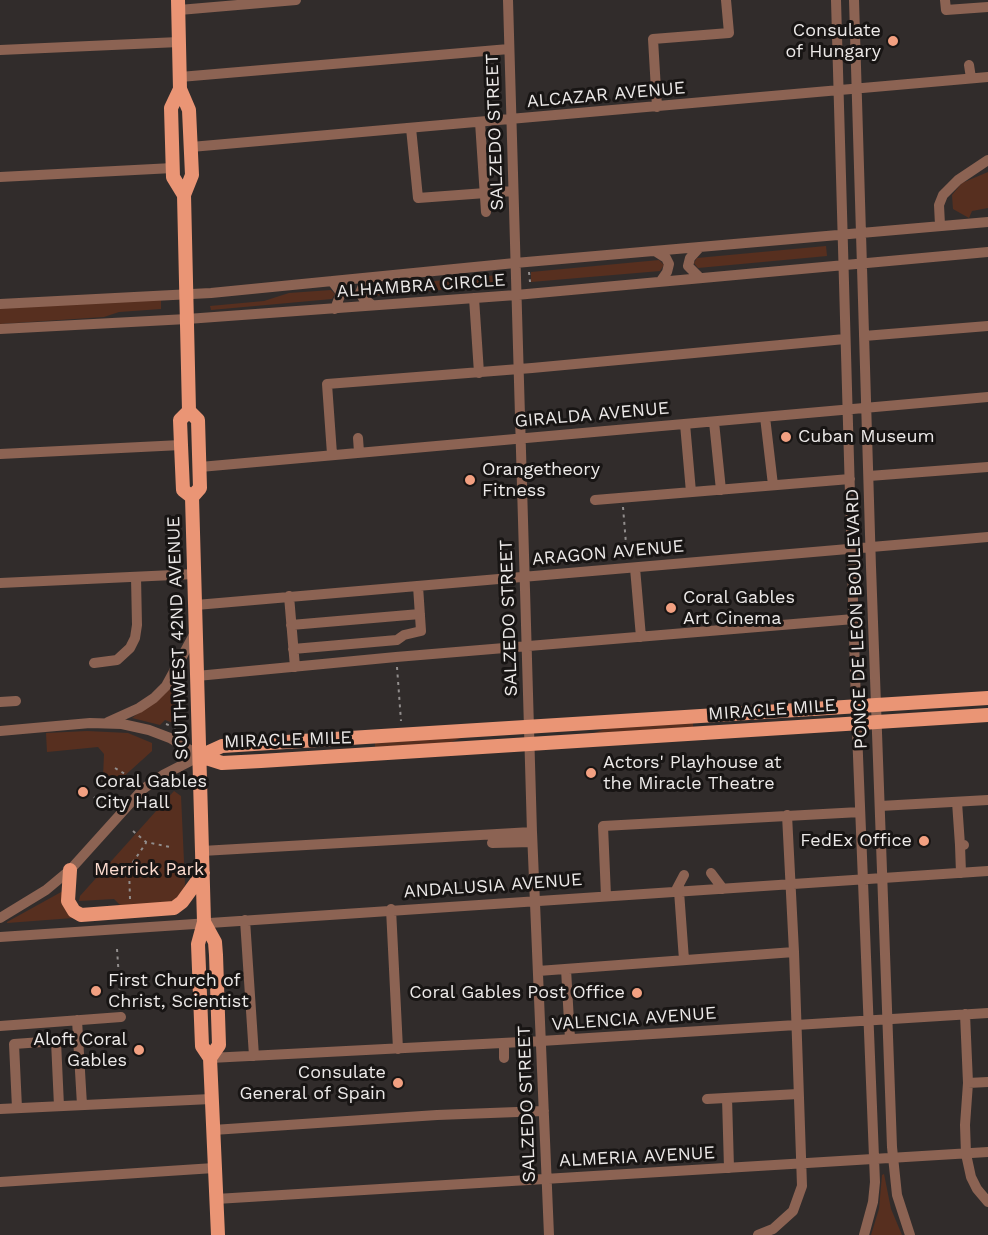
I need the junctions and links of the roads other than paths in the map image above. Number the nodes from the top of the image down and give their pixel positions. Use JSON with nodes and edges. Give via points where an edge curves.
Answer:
{"nodes":[{"id":1,"x":290,"y":0,"type":"edge"},
{"id":2,"x":508,"y":0,"type":"edge"},
{"id":3,"x":726,"y":0,"type":"edge"},
{"id":4,"x":836,"y":0,"type":"edge"},
{"id":5,"x":854,"y":0,"type":"edge"},
{"id":6,"x":945,"y":0,"type":"edge"},
{"id":7,"x":178,"y":5,"type":"edge"},
{"id":8,"x":988,"y":7,"type":"edge"},
{"id":9,"x":179,"y":42,"type":"junction"},
{"id":10,"x":0,"y":50,"type":"edge"},
{"id":11,"x":509,"y":50,"type":"junction"},
{"id":12,"x":969,"y":65,"type":"dead end"},
{"id":13,"x":988,"y":77,"type":"edge"},
{"id":14,"x":971,"y":78,"type":"junction"},
{"id":15,"x":180,"y":83,"type":"junction"},
{"id":16,"x":858,"y":89,"type":"junction"},
{"id":17,"x":839,"y":91,"type":"junction"},
{"id":18,"x":657,"y":107,"type":"junction"},
{"id":19,"x":171,"y":108,"type":"junction"},
{"id":20,"x":510,"y":120,"type":"junction"},
{"id":21,"x":480,"y":122,"type":"junction"},
{"id":22,"x":411,"y":128,"type":"junction"},
{"id":23,"x":191,"y":147,"type":"junction"},
{"id":24,"x":988,"y":160,"type":"edge"},
{"id":25,"x":173,"y":168,"type":"junction"},
{"id":26,"x":0,"y":177,"type":"edge"},
{"id":27,"x":513,"y":191,"type":"junction"},
{"id":28,"x":485,"y":192,"type":"junction"},
{"id":29,"x":184,"y":195,"type":"junction"},
{"id":30,"x":486,"y":212,"type":"dead end"},
{"id":31,"x":988,"y":222,"type":"edge"},
{"id":32,"x":940,"y":225,"type":"junction"},
{"id":33,"x":861,"y":232,"type":"junction"},
{"id":34,"x":842,"y":234,"type":"junction"},
{"id":35,"x":700,"y":247,"type":"junction"},
{"id":36,"x":655,"y":251,"type":"junction"},
{"id":37,"x":988,"y":252,"type":"edge"},
{"id":38,"x":515,"y":263,"type":"junction"},
{"id":39,"x":862,"y":263,"type":"junction"},
{"id":40,"x":844,"y":265,"type":"junction"},
{"id":41,"x":366,"y":278,"type":"junction"},
{"id":42,"x":700,"y":278,"type":"junction"},
{"id":43,"x":332,"y":281,"type":"junction"},
{"id":44,"x":660,"y":282,"type":"junction"},
{"id":45,"x":186,"y":295,"type":"junction"},
{"id":46,"x":516,"y":295,"type":"junction"},
{"id":47,"x":474,"y":298,"type":"junction"},
{"id":48,"x":0,"y":304,"type":"edge"},
{"id":49,"x":372,"y":305,"type":"junction"},
{"id":50,"x":335,"y":309,"type":"junction"},
{"id":51,"x":187,"y":319,"type":"junction"},
{"id":52,"x":988,"y":326,"type":"edge"},
{"id":53,"x":0,"y":329,"type":"edge"},
{"id":54,"x":864,"y":336,"type":"junction"},
{"id":55,"x":845,"y":339,"type":"junction"},
{"id":56,"x":519,"y":369,"type":"junction"},
{"id":57,"x":479,"y":373,"type":"junction"},
{"id":58,"x":988,"y":397,"type":"edge"},
{"id":59,"x":866,"y":408,"type":"junction"},
{"id":60,"x":847,"y":410,"type":"junction"},
{"id":61,"x":185,"y":416,"type":"junction"},
{"id":62,"x":765,"y":417,"type":"junction"},
{"id":63,"x":714,"y":422,"type":"junction"},
{"id":64,"x":685,"y":424,"type":"junction"},
{"id":65,"x":358,"y":438,"type":"dead end"},
{"id":66,"x":520,"y":438,"type":"junction"},
{"id":67,"x":181,"y":445,"type":"junction"},
{"id":68,"x":359,"y":452,"type":"junction"},
{"id":69,"x":0,"y":454,"type":"edge"},
{"id":70,"x":332,"y":454,"type":"junction"},
{"id":71,"x":200,"y":466,"type":"junction"},
{"id":72,"x":988,"y":467,"type":"edge"},
{"id":73,"x":869,"y":476,"type":"junction"},
{"id":74,"x":850,"y":479,"type":"junction"},
{"id":75,"x":773,"y":485,"type":"junction"},
{"id":76,"x":721,"y":490,"type":"junction"},
{"id":77,"x":691,"y":492,"type":"junction"},
{"id":78,"x":192,"y":496,"type":"junction"},
{"id":79,"x":595,"y":500,"type":"dead end"},
{"id":80,"x":988,"y":537,"type":"edge"},
{"id":81,"x":871,"y":547,"type":"junction"},
{"id":82,"x":852,"y":549,"type":"junction"},
{"id":83,"x":635,"y":567,"type":"junction"},
{"id":84,"x":195,"y":574,"type":"junction"},
{"id":85,"x":136,"y":577,"type":"junction"},
{"id":86,"x":524,"y":577,"type":"junction"},
{"id":87,"x":0,"y":583,"type":"edge"},
{"id":88,"x":418,"y":586,"type":"junction"},
{"id":89,"x":289,"y":596,"type":"junction"},
{"id":90,"x":196,"y":605,"type":"junction"},
{"id":91,"x":420,"y":614,"type":"junction"},
{"id":92,"x":854,"y":619,"type":"junction"},
{"id":93,"x":291,"y":625,"type":"junction"},
{"id":94,"x":196,"y":630,"type":"junction"},
{"id":95,"x":641,"y":638,"type":"junction"},
{"id":96,"x":526,"y":647,"type":"junction"},
{"id":97,"x":293,"y":649,"type":"junction"},
{"id":98,"x":93,"y":663,"type":"dead end"},
{"id":99,"x":295,"y":667,"type":"junction"},
{"id":100,"x":197,"y":676,"type":"junction"},
{"id":101,"x":988,"y":698,"type":"edge"},
{"id":102,"x":16,"y":701,"type":"dead end"},
{"id":103,"x":0,"y":702,"type":"edge"},
{"id":104,"x":876,"y":705,"type":"junction"},
{"id":105,"x":856,"y":706,"type":"junction"},
{"id":106,"x":988,"y":715,"type":"edge"},
{"id":107,"x":876,"y":722,"type":"junction"},
{"id":108,"x":108,"y":723,"type":"junction"},
{"id":109,"x":857,"y":723,"type":"junction"},
{"id":110,"x":529,"y":727,"type":"junction"},
{"id":111,"x":0,"y":731,"type":"edge"},
{"id":112,"x":529,"y":744,"type":"junction"},
{"id":113,"x":200,"y":756,"type":"junction"},
{"id":114,"x":988,"y":800,"type":"edge"},
{"id":115,"x":957,"y":802,"type":"junction"},
{"id":116,"x":880,"y":806,"type":"junction"},
{"id":117,"x":860,"y":812,"type":"junction"},
{"id":118,"x":787,"y":815,"type":"junction"},
{"id":119,"x":532,"y":837,"type":"junction"},
{"id":120,"x":492,"y":843,"type":"dead end"},
{"id":121,"x":202,"y":851,"type":"junction"},
{"id":122,"x":70,"y":870,"type":"junction"},
{"id":123,"x":988,"y":871,"type":"edge"},
{"id":124,"x":203,"y":873,"type":"junction"},
{"id":125,"x":711,"y":873,"type":"dead end"},
{"id":126,"x":961,"y":873,"type":"junction"},
{"id":127,"x":684,"y":875,"type":"dead end"},
{"id":128,"x":882,"y":879,"type":"junction"},
{"id":129,"x":863,"y":880,"type":"junction"},
{"id":130,"x":791,"y":885,"type":"junction"},
{"id":131,"x":723,"y":889,"type":"junction"},
{"id":132,"x":677,"y":892,"type":"junction"},
{"id":133,"x":606,"y":896,"type":"junction"},
{"id":134,"x":535,"y":900,"type":"junction"},
{"id":135,"x":391,"y":909,"type":"junction"},
{"id":136,"x":0,"y":918,"type":"edge"},
{"id":137,"x":245,"y":920,"type":"junction"},
{"id":138,"x":204,"y":922,"type":"junction"},
{"id":139,"x":0,"y":937,"type":"edge"},
{"id":140,"x":794,"y":952,"type":"junction"},
{"id":141,"x":684,"y":960,"type":"junction"},
{"id":142,"x":566,"y":969,"type":"junction"},
{"id":143,"x":538,"y":971,"type":"junction"},
{"id":144,"x":988,"y":1013,"type":"edge"},
{"id":145,"x":965,"y":1014,"type":"junction"},
{"id":146,"x":121,"y":1017,"type":"road end"},
{"id":147,"x":888,"y":1018,"type":"junction"},
{"id":148,"x":77,"y":1020,"type":"junction"},
{"id":149,"x":869,"y":1020,"type":"junction"},
{"id":150,"x":796,"y":1024,"type":"junction"},
{"id":151,"x":0,"y":1026,"type":"edge"},
{"id":152,"x":570,"y":1039,"type":"junction"},
{"id":153,"x":541,"y":1041,"type":"junction"},
{"id":154,"x":504,"y":1043,"type":"junction"},
{"id":155,"x":398,"y":1049,"type":"junction"},
{"id":156,"x":254,"y":1056,"type":"junction"},
{"id":157,"x":210,"y":1058,"type":"junction"},
{"id":158,"x":504,"y":1058,"type":"dead end"},
{"id":159,"x":988,"y":1082,"type":"edge"},
{"id":160,"x":968,"y":1083,"type":"junction"},
{"id":161,"x":798,"y":1094,"type":"junction"},
{"id":162,"x":727,"y":1098,"type":"junction"},
{"id":163,"x":211,"y":1099,"type":"junction"},
{"id":164,"x":707,"y":1099,"type":"dead end"},
{"id":165,"x":82,"y":1105,"type":"junction"},
{"id":166,"x":59,"y":1106,"type":"junction"},
{"id":167,"x":17,"y":1108,"type":"junction"},
{"id":168,"x":0,"y":1109,"type":"edge"},
{"id":169,"x":544,"y":1111,"type":"junction"},
{"id":170,"x":213,"y":1130,"type":"junction"},
{"id":171,"x":988,"y":1152,"type":"edge"},
{"id":172,"x":966,"y":1154,"type":"junction"},
{"id":173,"x":893,"y":1158,"type":"junction"},
{"id":174,"x":874,"y":1159,"type":"junction"},
{"id":175,"x":801,"y":1163,"type":"junction"},
{"id":176,"x":214,"y":1168,"type":"junction"},
{"id":177,"x":729,"y":1168,"type":"junction"},
{"id":178,"x":547,"y":1179,"type":"junction"},
{"id":179,"x":0,"y":1182,"type":"edge"},
{"id":180,"x":216,"y":1199,"type":"junction"},
{"id":181,"x":988,"y":1202,"type":"edge"},
{"id":182,"x":218,"y":1235,"type":"edge"},
{"id":183,"x":549,"y":1235,"type":"edge"},
{"id":184,"x":760,"y":1235,"type":"edge"},
{"id":185,"x":864,"y":1235,"type":"edge"},
{"id":186,"x":910,"y":1235,"type":"edge"}],
"edges":[{"from":1,"to":7,"type":"street"},
{"from":2,"to":11,"type":"street","name":"SALZEDO STREET"},
{"from":3,"to":18,"type":"street","via":[[729,33],[653,39]]},
{"from":4,"to":17,"type":"street","name":"PONCE DE LEON BOULEVARD"},
{"from":5,"to":16,"type":"street","name":"PONCE DE LEON BOULEVARD"},
{"from":6,"to":8,"type":"street","via":[[946,10]]},
{"from":7,"to":9,"type":"main road","name":"SOUTHWEST 42ND AVENUE"},
{"from":9,"to":10,"type":"street"},
{"from":9,"to":15,"type":"main road","name":"SOUTHWEST 42ND AVENUE"},
{"from":11,"to":15,"type":"street"},
{"from":11,"to":20,"type":"street","name":"SALZEDO STREET"},
{"from":12,"to":14,"type":"street"},
{"from":13,"to":14,"type":"street","name":"ALCAZAR AVENUE"},
{"from":14,"to":16,"type":"street","name":"ALCAZAR AVENUE"},
{"from":15,"to":19,"type":"main road","name":"SOUTHWEST 42ND AVENUE"},
{"from":15,"to":23,"type":"main road","name":"SOUTHWEST 42ND AVENUE","via":[[189,110]]},
{"from":16,"to":17,"type":"street","name":"ALCAZAR AVENUE"},
{"from":16,"to":33,"type":"street","name":"PONCE DE LEON BOULEVARD"},
{"from":17,"to":18,"type":"street","name":"ALCAZAR AVENUE"},
{"from":17,"to":34,"type":"street","name":"PONCE DE LEON BOULEVARD"},
{"from":18,"to":20,"type":"street","name":"ALCAZAR AVENUE"},
{"from":19,"to":23,"type":"main road","via":[[179,112],[181,132]]},
{"from":19,"to":25,"type":"main road","name":"SOUTHWEST 42ND AVENUE"},
{"from":20,"to":21,"type":"street","name":"ALCAZAR AVENUE"},
{"from":20,"to":27,"type":"street","name":"SALZEDO STREET"},
{"from":21,"to":22,"type":"street","name":"ALCAZAR AVENUE"},
{"from":21,"to":28,"type":"street"},
{"from":22,"to":23,"type":"street","name":"ALCAZAR AVENUE"},
{"from":22,"to":28,"type":"street","via":[[418,198]]},
{"from":23,"to":29,"type":"main road","name":"SOUTHWEST 42ND AVENUE","via":[[192,174]]},
{"from":24,"to":32,"type":"street","via":[[946,191],[939,205]]},
{"from":25,"to":26,"type":"street"},
{"from":25,"to":29,"type":"main road","name":"SOUTHWEST 42ND AVENUE","via":[[173,177]]},
{"from":27,"to":28,"type":"street"},
{"from":27,"to":38,"type":"street","name":"SALZEDO STREET"},
{"from":28,"to":30,"type":"street"},
{"from":29,"to":45,"type":"main road","name":"SOUTHWEST 42ND AVENUE"},
{"from":31,"to":32,"type":"street","name":"ALHAMBRA CIRCLE"},
{"from":32,"to":33,"type":"street","name":"ALHAMBRA CIRCLE"},
{"from":33,"to":34,"type":"street","name":"ALHAMBRA CIRCLE"},
{"from":33,"to":39,"type":"street","name":"PONCE DE LEON BOULEVARD"},
{"from":34,"to":35,"type":"street","name":"ALHAMBRA CIRCLE"},
{"from":34,"to":40,"type":"street","name":"PONCE DE LEON BOULEVARD"},
{"from":35,"to":36,"type":"street","name":"ALHAMBRA CIRCLE"},
{"from":35,"to":42,"type":"street","via":[[688,266]]},
{"from":36,"to":38,"type":"street","name":"ALHAMBRA CIRCLE"},
{"from":36,"to":44,"type":"street","via":[[669,264]]},
{"from":37,"to":39,"type":"street","name":"ALHAMBRA CIRCLE"},
{"from":38,"to":41,"type":"street","name":"ALHAMBRA CIRCLE"},
{"from":38,"to":46,"type":"street","name":"SALZEDO STREET"},
{"from":39,"to":40,"type":"street","name":"ALHAMBRA CIRCLE"},
{"from":39,"to":54,"type":"street","name":"PONCE DE LEON BOULEVARD"},
{"from":40,"to":42,"type":"street","name":"ALHAMBRA CIRCLE"},
{"from":40,"to":55,"type":"street","name":"PONCE DE LEON BOULEVARD"},
{"from":41,"to":43,"type":"street","name":"ALHAMBRA CIRCLE"},
{"from":41,"to":49,"type":"street","via":[[360,292]]},
{"from":42,"to":44,"type":"street","name":"ALHAMBRA CIRCLE"},
{"from":43,"to":45,"type":"street","name":"ALHAMBRA CIRCLE"},
{"from":43,"to":50,"type":"street","via":[[341,293]]},
{"from":44,"to":46,"type":"street","name":"ALHAMBRA CIRCLE"},
{"from":45,"to":48,"type":"street","name":"ALHAMBRA CIRCLE"},
{"from":45,"to":51,"type":"main road","name":"SOUTHWEST 42ND AVENUE"},
{"from":46,"to":47,"type":"street","name":"ALHAMBRA CIRCLE"},
{"from":46,"to":56,"type":"street","name":"SALZEDO STREET"},
{"from":47,"to":49,"type":"street","name":"ALHAMBRA CIRCLE"},
{"from":47,"to":57,"type":"street"},
{"from":49,"to":50,"type":"street","name":"ALHAMBRA CIRCLE"},
{"from":50,"to":51,"type":"street","name":"ALHAMBRA CIRCLE"},
{"from":51,"to":53,"type":"street","name":"ALHAMBRA CIRCLE"},
{"from":51,"to":61,"type":"main road","name":"SOUTHWEST 42ND AVENUE"},
{"from":52,"to":54,"type":"street"},
{"from":54,"to":59,"type":"street","name":"PONCE DE LEON BOULEVARD"},
{"from":55,"to":56,"type":"street"},
{"from":55,"to":60,"type":"street","name":"PONCE DE LEON BOULEVARD"},
{"from":56,"to":57,"type":"street"},
{"from":56,"to":66,"type":"street","name":"SALZEDO STREET"},
{"from":57,"to":70,"type":"street","via":[[327,384]]},
{"from":58,"to":59,"type":"street","name":"GIRALDA AVENUE"},
{"from":59,"to":60,"type":"street","name":"GIRALDA AVENUE"},
{"from":59,"to":73,"type":"street","name":"PONCE DE LEON BOULEVARD"},
{"from":60,"to":62,"type":"street","name":"GIRALDA AVENUE"},
{"from":60,"to":74,"type":"street","name":"PONCE DE LEON BOULEVARD"},
{"from":61,"to":67,"type":"main road","name":"SOUTHWEST 42ND AVENUE"},
{"from":61,"to":71,"type":"main road","name":"SOUTHWEST 42ND AVENUE","via":[[198,420]]},
{"from":62,"to":63,"type":"street","name":"GIRALDA AVENUE"},
{"from":62,"to":75,"type":"street"},
{"from":63,"to":64,"type":"street","name":"GIRALDA AVENUE"},
{"from":63,"to":76,"type":"street"},
{"from":64,"to":66,"type":"street","name":"GIRALDA AVENUE"},
{"from":64,"to":77,"type":"street"},
{"from":65,"to":68,"type":"street"},
{"from":66,"to":68,"type":"street","name":"GIRALDA AVENUE"},
{"from":66,"to":86,"type":"street","name":"SALZEDO STREET"},
{"from":67,"to":69,"type":"street"},
{"from":67,"to":78,"type":"main road","name":"SOUTHWEST 42ND AVENUE","via":[[183,490]]},
{"from":68,"to":70,"type":"street","name":"GIRALDA AVENUE"},
{"from":70,"to":71,"type":"street","name":"GIRALDA AVENUE"},
{"from":71,"to":78,"type":"main road","name":"SOUTHWEST 42ND AVENUE","via":[[200,488]]},
{"from":72,"to":73,"type":"street"},
{"from":73,"to":81,"type":"street","name":"PONCE DE LEON BOULEVARD"},
{"from":74,"to":75,"type":"street"},
{"from":74,"to":82,"type":"street","name":"PONCE DE LEON BOULEVARD"},
{"from":75,"to":76,"type":"street"},
{"from":76,"to":77,"type":"street"},
{"from":77,"to":79,"type":"street"},
{"from":78,"to":84,"type":"main road","name":"SOUTHWEST 42ND AVENUE"},
{"from":80,"to":81,"type":"street","name":"ARAGON AVENUE"},
{"from":81,"to":82,"type":"street","name":"ARAGON AVENUE"},
{"from":81,"to":104,"type":"street","name":"PONCE DE LEON BOULEVARD"},
{"from":82,"to":83,"type":"street","name":"ARAGON AVENUE"},
{"from":82,"to":92,"type":"street","name":"PONCE DE LEON BOULEVARD"},
{"from":83,"to":86,"type":"street","name":"ARAGON AVENUE"},
{"from":83,"to":95,"type":"street"},
{"from":84,"to":85,"type":"street"},
{"from":84,"to":90,"type":"main road","name":"SOUTHWEST 42ND AVENUE"},
{"from":85,"to":87,"type":"street"},
{"from":85,"to":98,"type":"street","via":[[135,638],[117,660]]},
{"from":86,"to":88,"type":"street","name":"ARAGON AVENUE"},
{"from":86,"to":96,"type":"street","name":"SALZEDO STREET"},
{"from":88,"to":89,"type":"street","name":"ARAGON AVENUE"},
{"from":88,"to":91,"type":"street"},
{"from":89,"to":90,"type":"street","name":"ARAGON AVENUE"},
{"from":89,"to":93,"type":"street"},
{"from":90,"to":94,"type":"main road","name":"SOUTHWEST 42ND AVENUE"},
{"from":91,"to":93,"type":"street"},
{"from":91,"to":97,"type":"street","via":[[421,632],[397,640]]},
{"from":92,"to":95,"type":"street"},
{"from":92,"to":105,"type":"street","name":"PONCE DE LEON BOULEVARD"},
{"from":93,"to":97,"type":"street"},
{"from":94,"to":100,"type":"main road","name":"SOUTHWEST 42ND AVENUE"},
{"from":94,"to":108,"type":"street","via":[[160,692]]},
{"from":95,"to":96,"type":"street"},
{"from":96,"to":99,"type":"street"},
{"from":96,"to":110,"type":"street","name":"SALZEDO STREET"},
{"from":97,"to":99,"type":"street"},
{"from":99,"to":100,"type":"street"},
{"from":100,"to":113,"type":"main road","name":"SOUTHWEST 42ND AVENUE"},
{"from":101,"to":104,"type":"main road","name":"MIRACLE MILE"},
{"from":102,"to":103,"type":"street"},
{"from":104,"to":105,"type":"main road","name":"MIRACLE MILE"},
{"from":104,"to":107,"type":"street","name":"PONCE DE LEON BOULEVARD"},
{"from":105,"to":109,"type":"street","name":"PONCE DE LEON BOULEVARD"},
{"from":105,"to":110,"type":"main road","name":"MIRACLE MILE"},
{"from":106,"to":107,"type":"main road","name":"MIRACLE MILE"},
{"from":107,"to":109,"type":"main road","name":"MIRACLE MILE"},
{"from":107,"to":116,"type":"street","name":"PONCE DE LEON BOULEVARD"},
{"from":108,"to":111,"type":"street"},
{"from":108,"to":113,"type":"street","via":[[149,730]]},
{"from":109,"to":112,"type":"main road","name":"MIRACLE MILE"},
{"from":109,"to":117,"type":"street","name":"PONCE DE LEON BOULEVARD"},
{"from":110,"to":112,"type":"street","name":"SALZEDO STREET"},
{"from":110,"to":113,"type":"main road","name":"MIRACLE MILE","via":[[222,746]]},
{"from":112,"to":113,"type":"main road","name":"MIRACLE MILE","via":[[222,763]]},
{"from":112,"to":119,"type":"street","name":"SALZEDO STREET"},
{"from":113,"to":121,"type":"main road","name":"SOUTHWEST 42ND AVENUE"},
{"from":113,"to":122,"type":"street","via":[[143,789]]},
{"from":114,"to":115,"type":"street"},
{"from":115,"to":116,"type":"street"},
{"from":115,"to":126,"type":"street","via":[[963,845]]},
{"from":116,"to":128,"type":"street","name":"PONCE DE LEON BOULEVARD"},
{"from":117,"to":118,"type":"street"},
{"from":117,"to":129,"type":"street","name":"PONCE DE LEON BOULEVARD"},
{"from":118,"to":130,"type":"street"},
{"from":118,"to":133,"type":"street","via":[[603,826]]},
{"from":119,"to":120,"type":"street"},
{"from":119,"to":121,"type":"street"},
{"from":119,"to":134,"type":"street","name":"SALZEDO STREET"},
{"from":121,"to":124,"type":"main road","name":"SOUTHWEST 42ND AVENUE"},
{"from":122,"to":124,"type":"main road","via":[[68,901],[81,915],[174,909]]},
{"from":122,"to":136,"type":"street"},
{"from":123,"to":126,"type":"street","name":"ANDALUSIA AVENUE"},
{"from":124,"to":138,"type":"main road","name":"SOUTHWEST 42ND AVENUE"},
{"from":125,"to":131,"type":"street"},
{"from":126,"to":128,"type":"street","name":"ANDALUSIA AVENUE"},
{"from":127,"to":132,"type":"street"},
{"from":128,"to":129,"type":"street","name":"ANDALUSIA AVENUE"},
{"from":128,"to":147,"type":"street","name":"PONCE DE LEON BOULEVARD"},
{"from":129,"to":130,"type":"street","name":"ANDALUSIA AVENUE"},
{"from":129,"to":149,"type":"street","name":"PONCE DE LEON BOULEVARD"},
{"from":130,"to":131,"type":"street","name":"ANDALUSIA AVENUE"},
{"from":130,"to":140,"type":"street"},
{"from":131,"to":132,"type":"street","name":"ANDALUSIA AVENUE"},
{"from":132,"to":133,"type":"street","name":"ANDALUSIA AVENUE"},
{"from":132,"to":141,"type":"street"},
{"from":133,"to":134,"type":"street","name":"ANDALUSIA AVENUE"},
{"from":134,"to":135,"type":"street","name":"ANDALUSIA AVENUE"},
{"from":134,"to":143,"type":"street","name":"SALZEDO STREET"},
{"from":135,"to":137,"type":"street","name":"ANDALUSIA AVENUE"},
{"from":135,"to":155,"type":"street"},
{"from":137,"to":138,"type":"street","name":"ANDALUSIA AVENUE"},
{"from":137,"to":156,"type":"street"},
{"from":138,"to":139,"type":"street","name":"ANDALUSIA AVENUE"},
{"from":138,"to":157,"type":"main road","name":"SOUTHWEST 42ND AVENUE","via":[[198,944],[202,1046]]},
{"from":140,"to":141,"type":"street"},
{"from":140,"to":150,"type":"street"},
{"from":141,"to":142,"type":"street"},
{"from":142,"to":143,"type":"street"},
{"from":142,"to":152,"type":"street"},
{"from":143,"to":153,"type":"street","name":"SALZEDO STREET"},
{"from":144,"to":145,"type":"street","name":"VALENCIA AVENUE"},
{"from":145,"to":147,"type":"street","name":"VALENCIA AVENUE"},
{"from":145,"to":160,"type":"street"},
{"from":146,"to":148,"type":"street"},
{"from":147,"to":149,"type":"street","name":"VALENCIA AVENUE"},
{"from":147,"to":173,"type":"street","name":"PONCE DE LEON BOULEVARD"},
{"from":148,"to":151,"type":"street"},
{"from":148,"to":165,"type":"street"},
{"from":149,"to":150,"type":"street","name":"VALENCIA AVENUE"},
{"from":149,"to":174,"type":"street","name":"PONCE DE LEON BOULEVARD"},
{"from":150,"to":152,"type":"street","name":"VALENCIA AVENUE"},
{"from":150,"to":161,"type":"street"},
{"from":152,"to":153,"type":"street","name":"VALENCIA AVENUE"},
{"from":153,"to":154,"type":"street","name":"VALENCIA AVENUE"},
{"from":153,"to":169,"type":"street","name":"SALZEDO STREET"},
{"from":154,"to":155,"type":"street","name":"VALENCIA AVENUE"},
{"from":154,"to":158,"type":"street"},
{"from":155,"to":156,"type":"street","name":"VALENCIA AVENUE"},
{"from":156,"to":157,"type":"street","name":"VALENCIA AVENUE"},
{"from":157,"to":163,"type":"main road","name":"SOUTHWEST 42ND AVENUE"},
{"from":159,"to":160,"type":"street"},
{"from":160,"to":172,"type":"street"},
{"from":161,"to":162,"type":"street"},
{"from":161,"to":175,"type":"street"},
{"from":162,"to":164,"type":"street"},
{"from":162,"to":177,"type":"street"},
{"from":163,"to":165,"type":"street"},
{"from":163,"to":170,"type":"main road","name":"SOUTHWEST 42ND AVENUE"},
{"from":165,"to":166,"type":"street"},
{"from":166,"to":167,"type":"street"},
{"from":166,"to":167,"type":"street","via":[[56,1041],[14,1044]]},
{"from":167,"to":168,"type":"street"},
{"from":169,"to":170,"type":"street"},
{"from":169,"to":178,"type":"street","name":"SALZEDO STREET"},
{"from":170,"to":176,"type":"main road","name":"SOUTHWEST 42ND AVENUE"},
{"from":171,"to":172,"type":"street","name":"ALMERIA AVENUE"},
{"from":172,"to":173,"type":"street","name":"ALMERIA AVENUE"},
{"from":172,"to":181,"type":"street","via":[[971,1177]]},
{"from":173,"to":174,"type":"street","name":"ALMERIA AVENUE"},
{"from":173,"to":186,"type":"street","name":"PONCE DE LEON BOULEVARD","via":[[897,1195]]},
{"from":174,"to":175,"type":"street","name":"ALMERIA AVENUE"},
{"from":174,"to":185,"type":"street","name":"PONCE DE LEON BOULEVARD","via":[[874,1195]]},
{"from":175,"to":177,"type":"street","name":"ALMERIA AVENUE"},
{"from":175,"to":184,"type":"street","via":[[802,1186],[793,1211]]},
{"from":176,"to":179,"type":"street"},
{"from":176,"to":180,"type":"main road","name":"SOUTHWEST 42ND AVENUE"},
{"from":177,"to":178,"type":"street","name":"ALMERIA AVENUE"},
{"from":178,"to":180,"type":"street","name":"ALMERIA AVENUE"},
{"from":178,"to":183,"type":"street","name":"SALZEDO STREET"},
{"from":180,"to":182,"type":"main road","name":"SOUTHWEST 42ND AVENUE"}]}
